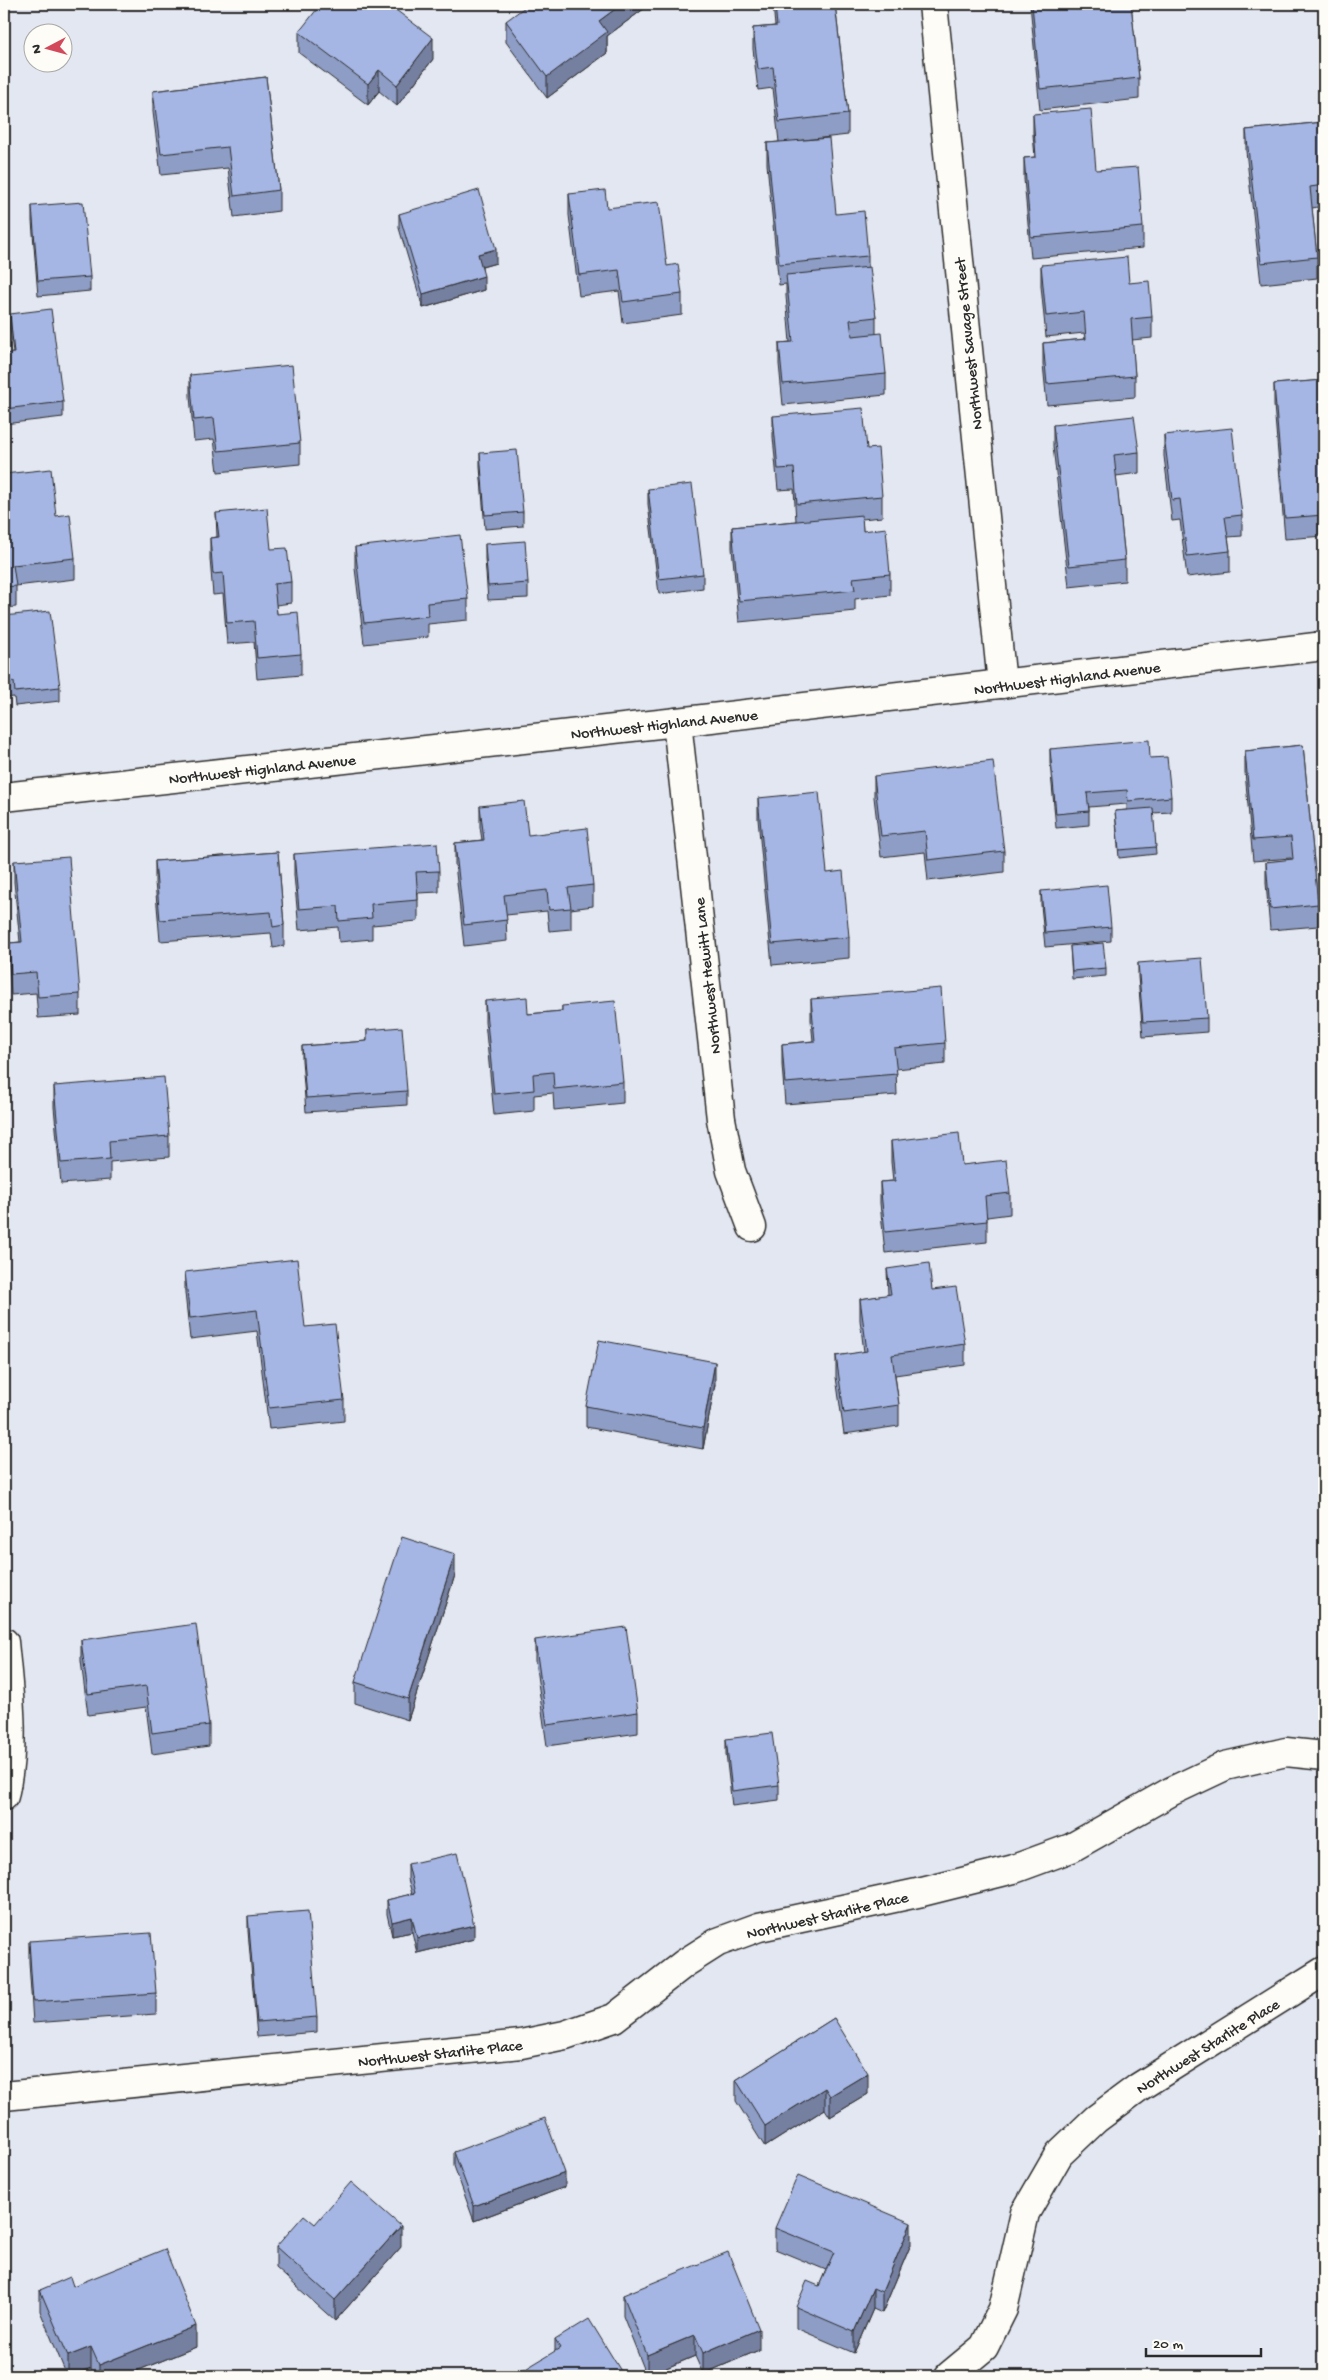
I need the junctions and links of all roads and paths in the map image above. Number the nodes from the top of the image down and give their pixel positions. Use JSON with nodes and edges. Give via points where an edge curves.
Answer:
{"nodes":[{"id":1,"x":933,"y":4,"type":"edge"},
{"id":2,"x":1324,"y":646,"type":"edge"},
{"id":3,"x":1002,"y":684,"type":"junction"},
{"id":4,"x":677,"y":722,"type":"junction"},
{"id":5,"x":4,"y":797,"type":"edge"},
{"id":6,"x":752,"y":1227,"type":"dead end"},
{"id":7,"x":4,"y":1642,"type":"edge"},
{"id":8,"x":1324,"y":1756,"type":"edge"},
{"id":9,"x":4,"y":1796,"type":"edge"},
{"id":10,"x":1324,"y":1971,"type":"edge"},
{"id":11,"x":4,"y":2096,"type":"edge"},
{"id":12,"x":949,"y":2376,"type":"edge"}],
"edges":[{"from":1,"to":3,"type":"street","name":"Northwest Savage Street"},
{"from":2,"to":3,"type":"street","name":"Northwest Highland Avenue"},
{"from":3,"to":4,"type":"street","name":"Northwest Highland Avenue"},
{"from":4,"to":5,"type":"street","name":"Northwest Highland Avenue"},
{"from":4,"to":6,"type":"street","name":"Northwest Hewitt Lane","via":[[721,1119],[731,1171]]},
{"from":7,"to":9,"type":"street","via":[[10,1704],[9,1772]]},
{"from":8,"to":11,"type":"street","name":"Northwest Starlite Place","via":[[1286,1752],[1224,1766],[1172,1791],[1071,1848],[1014,1869],[759,1927],[718,1942],[685,1963],[614,2018],[565,2035],[521,2044]]},
{"from":10,"to":12,"type":"street","name":"Northwest Starlite Place","via":[[1139,2087],[1096,2119],[1059,2154],[1025,2213],[1003,2309],[984,2347]]}]}
